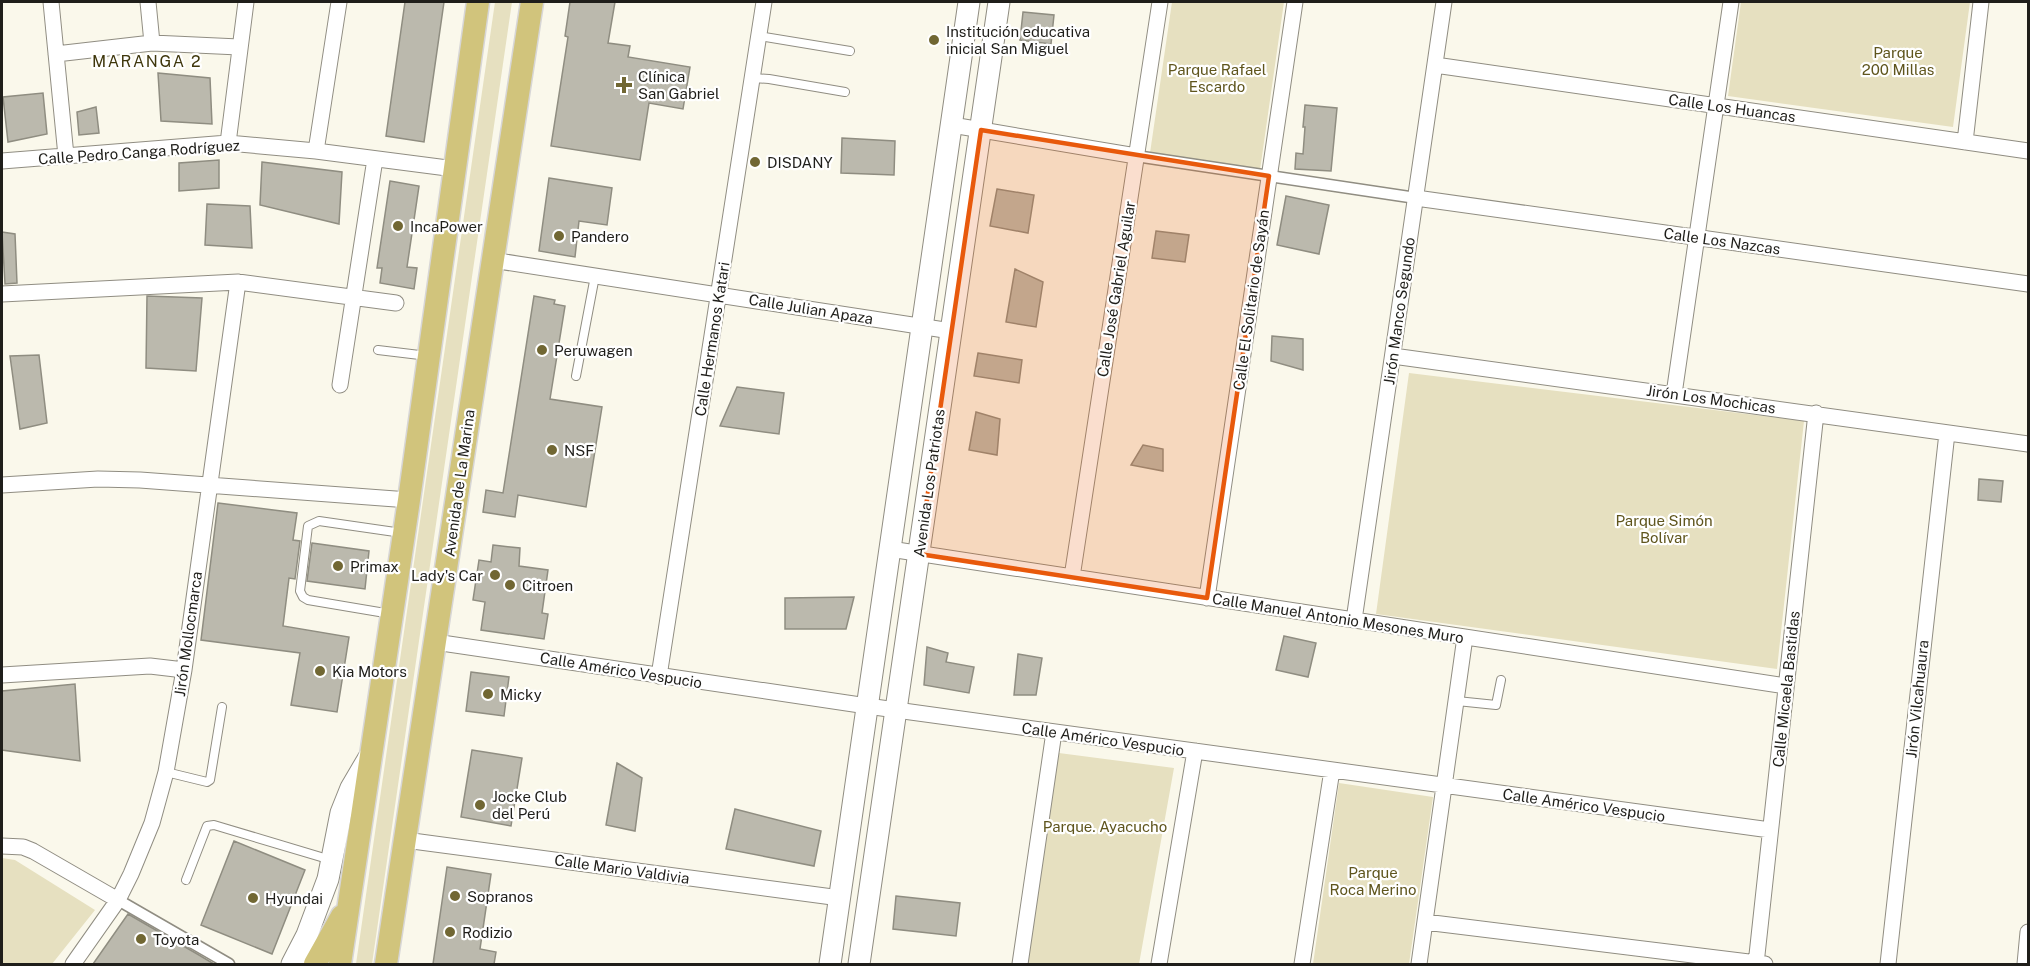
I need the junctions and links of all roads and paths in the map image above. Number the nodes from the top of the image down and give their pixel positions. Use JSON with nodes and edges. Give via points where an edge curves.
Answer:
{"nodes":[{"id":1,"x":51,"y":2,"type":"edge"},
{"id":2,"x":148,"y":2,"type":"edge"},
{"id":3,"x":246,"y":2,"type":"edge"},
{"id":4,"x":339,"y":2,"type":"edge"},
{"id":5,"x":478,"y":2,"type":"edge"},
{"id":6,"x":532,"y":2,"type":"edge"},
{"id":7,"x":764,"y":2,"type":"edge"},
{"id":8,"x":969,"y":2,"type":"edge"},
{"id":9,"x":999,"y":2,"type":"edge"},
{"id":10,"x":1160,"y":2,"type":"edge"},
{"id":11,"x":1295,"y":2,"type":"edge"},
{"id":12,"x":1444,"y":2,"type":"edge"},
{"id":13,"x":1731,"y":2,"type":"edge"},
{"id":14,"x":1982,"y":2,"type":"edge"},
{"id":15,"x":759,"y":36,"type":"junction"},
{"id":16,"x":152,"y":43,"type":"junction"},
{"id":17,"x":239,"y":47,"type":"junction"},
{"id":18,"x":850,"y":51,"type":"dead end"},
{"id":19,"x":56,"y":54,"type":"junction"},
{"id":20,"x":1435,"y":65,"type":"junction"},
{"id":21,"x":752,"y":78,"type":"junction"},
{"id":22,"x":845,"y":92,"type":"dead end"},
{"id":23,"x":1716,"y":106,"type":"junction"},
{"id":24,"x":952,"y":125,"type":"junction"},
{"id":25,"x":981,"y":130,"type":"junction"},
{"id":26,"x":1965,"y":142,"type":"junction"},
{"id":27,"x":228,"y":143,"type":"junction"},
{"id":28,"x":316,"y":151,"type":"junction"},
{"id":29,"x":2028,"y":151,"type":"edge"},
{"id":30,"x":66,"y":156,"type":"junction"},
{"id":31,"x":1136,"y":156,"type":"junction"},
{"id":32,"x":375,"y":159,"type":"junction"},
{"id":33,"x":2,"y":161,"type":"edge"},
{"id":34,"x":455,"y":169,"type":"junction"},
{"id":35,"x":1269,"y":176,"type":"junction"},
{"id":36,"x":1416,"y":198,"type":"junction"},
{"id":37,"x":1697,"y":238,"type":"junction"},
{"id":38,"x":492,"y":260,"type":"junction"},
{"id":39,"x":595,"y":276,"type":"junction"},
{"id":40,"x":238,"y":282,"type":"junction"},
{"id":41,"x":2028,"y":284,"type":"edge"},
{"id":42,"x":2,"y":294,"type":"edge"},
{"id":43,"x":718,"y":295,"type":"junction"},
{"id":44,"x":354,"y":296,"type":"junction"},
{"id":45,"x":396,"y":303,"type":"dead end"},
{"id":46,"x":924,"y":327,"type":"junction"},
{"id":47,"x":951,"y":331,"type":"junction"},
{"id":48,"x":378,"y":350,"type":"dead end"},
{"id":49,"x":429,"y":356,"type":"junction"},
{"id":50,"x":1393,"y":356,"type":"junction"},
{"id":51,"x":576,"y":376,"type":"dead end"},
{"id":52,"x":340,"y":385,"type":"dead end"},
{"id":53,"x":1674,"y":394,"type":"junction"},
{"id":54,"x":1816,"y":413,"type":"junction"},
{"id":55,"x":1947,"y":433,"type":"junction"},
{"id":56,"x":2028,"y":444,"type":"edge"},
{"id":57,"x":210,"y":484,"type":"junction"},
{"id":58,"x":2,"y":485,"type":"edge"},
{"id":59,"x":409,"y":500,"type":"junction"},
{"id":60,"x":404,"y":533,"type":"junction"},
{"id":61,"x":890,"y":549,"type":"junction"},
{"id":62,"x":919,"y":554,"type":"junction"},
{"id":63,"x":1072,"y":577,"type":"junction"},
{"id":64,"x":1206,"y":598,"type":"junction"},
{"id":65,"x":392,"y":614,"type":"junction"},
{"id":66,"x":1354,"y":620,"type":"junction"},
{"id":67,"x":1465,"y":637,"type":"junction"},
{"id":68,"x":435,"y":642,"type":"junction"},
{"id":69,"x":184,"y":670,"type":"junction"},
{"id":70,"x":2,"y":675,"type":"edge"},
{"id":71,"x":659,"y":676,"type":"junction"},
{"id":72,"x":1501,"y":681,"type":"dead end"},
{"id":73,"x":1786,"y":686,"type":"junction"},
{"id":74,"x":1456,"y":701,"type":"junction"},
{"id":75,"x":867,"y":706,"type":"junction"},
{"id":76,"x":222,"y":707,"type":"dead end"},
{"id":77,"x":896,"y":710,"type":"junction"},
{"id":78,"x":1054,"y":732,"type":"junction"},
{"id":79,"x":1195,"y":751,"type":"junction"},
{"id":80,"x":371,"y":753,"type":"junction"},
{"id":81,"x":1332,"y":770,"type":"junction"},
{"id":82,"x":166,"y":772,"type":"junction"},
{"id":83,"x":1444,"y":786,"type":"junction"},
{"id":84,"x":1770,"y":830,"type":"junction"},
{"id":85,"x":405,"y":840,"type":"junction"},
{"id":86,"x":2,"y":846,"type":"edge"},
{"id":87,"x":332,"y":860,"type":"junction"},
{"id":88,"x":186,"y":880,"type":"dead end"},
{"id":89,"x":840,"y":898,"type":"junction"},
{"id":90,"x":118,"y":900,"type":"junction"},
{"id":91,"x":349,"y":901,"type":"junction"},
{"id":92,"x":1425,"y":922,"type":"junction"},
{"id":93,"x":2028,"y":932,"type":"edge"},
{"id":94,"x":73,"y":964,"type":"edge"},
{"id":95,"x":229,"y":964,"type":"edge"},
{"id":96,"x":292,"y":964,"type":"edge"},
{"id":97,"x":315,"y":964,"type":"edge"},
{"id":98,"x":340,"y":964,"type":"edge"},
{"id":99,"x":386,"y":964,"type":"edge"},
{"id":100,"x":830,"y":964,"type":"edge"},
{"id":101,"x":859,"y":964,"type":"edge"},
{"id":102,"x":1020,"y":964,"type":"edge"},
{"id":103,"x":1160,"y":964,"type":"edge"},
{"id":104,"x":1302,"y":964,"type":"edge"},
{"id":105,"x":1419,"y":964,"type":"edge"},
{"id":106,"x":1759,"y":964,"type":"edge"},
{"id":107,"x":1888,"y":964,"type":"edge"},
{"id":108,"x":2025,"y":964,"type":"edge"}],
"edges":[{"from":1,"to":19,"type":"street"},
{"from":2,"to":16,"type":"street"},
{"from":3,"to":17,"type":"street"},
{"from":4,"to":28,"type":"street"},
{"from":5,"to":34,"type":"main road"},
{"from":6,"to":38,"type":"main road","name":"Avenida de La Marina"},
{"from":7,"to":15,"type":"street","name":"Calle Hermanos Katari"},
{"from":8,"to":24,"type":"main road","name":"Avenida Los Patriotas"},
{"from":9,"to":25,"type":"main road","name":"Avenida Los Patriotas"},
{"from":10,"to":31,"type":"street","name":"Calle José Gabriel Aguilar"},
{"from":11,"to":35,"type":"street","name":"Calle El Solitario de Sayán"},
{"from":12,"to":20,"type":"street","name":"Jirón Manco Segundo"},
{"from":13,"to":23,"type":"street"},
{"from":14,"to":26,"type":"street"},
{"from":15,"to":18,"type":"lane"},
{"from":15,"to":21,"type":"street","name":"Calle Hermanos Katari"},
{"from":16,"to":17,"type":"street"},
{"from":16,"to":19,"type":"street"},
{"from":17,"to":27,"type":"street"},
{"from":19,"to":30,"type":"street"},
{"from":20,"to":23,"type":"street","name":"Calle Los Huancas"},
{"from":20,"to":36,"type":"street","name":"Jirón Manco Segundo"},
{"from":21,"to":22,"type":"lane"},
{"from":21,"to":43,"type":"street","name":"Calle Hermanos Katari"},
{"from":23,"to":26,"type":"street","name":"Calle Los Huancas"},
{"from":23,"to":37,"type":"street"},
{"from":24,"to":25,"type":"street"},
{"from":24,"to":46,"type":"main road","name":"Avenida Los Patriotas"},
{"from":25,"to":31,"type":"street"},
{"from":25,"to":47,"type":"main road","name":"Avenida Los Patriotas"},
{"from":26,"to":29,"type":"street","name":"Calle Los Huancas"},
{"from":27,"to":28,"type":"street","name":"Calle Pedro Canga Rodríguez"},
{"from":27,"to":30,"type":"street","name":"Calle Pedro Canga Rodríguez"},
{"from":28,"to":32,"type":"street","name":"Calle Pedro Canga Rodríguez"},
{"from":30,"to":33,"type":"street","name":"Calle Pedro Canga Rodríguez"},
{"from":31,"to":35,"type":"street"},
{"from":31,"to":63,"type":"street","name":"Calle José Gabriel Aguilar"},
{"from":32,"to":34,"type":"street","name":"Calle Pedro Canga Rodríguez"},
{"from":32,"to":44,"type":"street"},
{"from":34,"to":49,"type":"main road"},
{"from":35,"to":36,"type":"street"},
{"from":35,"to":64,"type":"street","name":"Calle El Solitario de Sayán"},
{"from":36,"to":37,"type":"street","name":"Calle Los Nazcas"},
{"from":36,"to":50,"type":"street","name":"Jirón Manco Segundo"},
{"from":37,"to":41,"type":"street","name":"Calle Los Nazcas"},
{"from":37,"to":53,"type":"street"},
{"from":38,"to":39,"type":"street","name":"Calle Julian Apaza"},
{"from":38,"to":68,"type":"main road","name":"Avenida de La Marina"},
{"from":39,"to":43,"type":"street","name":"Calle Julian Apaza"},
{"from":39,"to":51,"type":"lane"},
{"from":40,"to":42,"type":"street"},
{"from":40,"to":44,"type":"street"},
{"from":40,"to":57,"type":"street","name":"Jirón Mollocmarca"},
{"from":43,"to":46,"type":"street","name":"Calle Julian Apaza"},
{"from":43,"to":71,"type":"street","name":"Calle Hermanos Katari"},
{"from":44,"to":45,"type":"street"},
{"from":44,"to":52,"type":"street"},
{"from":46,"to":47,"type":"street","name":"Calle Julian Apaza"},
{"from":46,"to":61,"type":"main road","name":"Avenida Los Patriotas"},
{"from":47,"to":62,"type":"main road","name":"Avenida Los Patriotas"},
{"from":48,"to":49,"type":"lane"},
{"from":49,"to":59,"type":"main road"},
{"from":50,"to":53,"type":"street","name":"Jirón Los Mochicas"},
{"from":50,"to":66,"type":"street","name":"Jirón Manco Segundo"},
{"from":53,"to":54,"type":"street","name":"Jirón Los Mochicas"},
{"from":54,"to":55,"type":"street","name":"Jirón Los Mochicas"},
{"from":54,"to":73,"type":"street","name":"Calle Micaela Bastidas"},
{"from":55,"to":56,"type":"street","name":"Jirón Los Mochicas"},
{"from":55,"to":107,"type":"street","name":"Jirón Vilcahuaura"},
{"from":57,"to":58,"type":"street","via":[[98,479]]},
{"from":57,"to":59,"type":"street"},
{"from":57,"to":69,"type":"street","name":"Jirón Mollocmarca"},
{"from":59,"to":60,"type":"main road"},
{"from":60,"to":65,"type":"main road"},
{"from":60,"to":65,"type":"lane","via":[[319,521],[308,526],[300,591],[303,597]]},
{"from":61,"to":62,"type":"street","name":"Calle Manuel Antonio Mesones Muro"},
{"from":61,"to":75,"type":"main road","name":"Avenida Los Patriotas"},
{"from":62,"to":63,"type":"street","name":"Calle Manuel Antonio Mesones Muro"},
{"from":62,"to":77,"type":"main road","name":"Avenida Los Patriotas"},
{"from":63,"to":64,"type":"street","name":"Calle Manuel Antonio Mesones Muro"},
{"from":64,"to":66,"type":"street","name":"Calle Manuel Antonio Mesones Muro"},
{"from":65,"to":80,"type":"main road"},
{"from":66,"to":67,"type":"street","name":"Calle Manuel Antonio Mesones Muro"},
{"from":67,"to":73,"type":"street","name":"Calle Manuel Antonio Mesones Muro"},
{"from":67,"to":74,"type":"street"},
{"from":68,"to":71,"type":"street","name":"Calle Américo Vespucio"},
{"from":68,"to":85,"type":"main road","name":"Avenida de La Marina"},
{"from":69,"to":70,"type":"street","via":[[150,666]]},
{"from":69,"to":82,"type":"street","name":"Jirón Mollocmarca"},
{"from":71,"to":75,"type":"street","name":"Calle Américo Vespucio"},
{"from":72,"to":74,"type":"lane","via":[[1496,705]]},
{"from":73,"to":84,"type":"street","name":"Calle Micaela Bastidas"},
{"from":74,"to":83,"type":"street"},
{"from":75,"to":77,"type":"street","name":"Calle Américo Vespucio"},
{"from":75,"to":89,"type":"main road","name":"Avenida Los Patriotas"},
{"from":76,"to":82,"type":"lane","via":[[209,781]]},
{"from":77,"to":78,"type":"street","name":"Calle Américo Vespucio"},
{"from":77,"to":101,"type":"main road","name":"Avenida Los Patriotas"},
{"from":78,"to":79,"type":"street","name":"Calle Américo Vespucio"},
{"from":78,"to":102,"type":"street"},
{"from":79,"to":81,"type":"street","name":"Calle Américo Vespucio"},
{"from":79,"to":103,"type":"street"},
{"from":80,"to":87,"type":"main road","via":[[341,813]]},
{"from":80,"to":91,"type":"main road"},
{"from":81,"to":83,"type":"street","name":"Calle Américo Vespucio"},
{"from":81,"to":104,"type":"street"},
{"from":82,"to":90,"type":"street","name":"Jirón Mollocmarca","via":[[144,848]]},
{"from":83,"to":84,"type":"street","name":"Calle Américo Vespucio"},
{"from":83,"to":92,"type":"street"},
{"from":84,"to":106,"type":"street","name":"Calle Micaela Bastidas"},
{"from":85,"to":89,"type":"street","name":"Calle Mario Valdivia"},
{"from":85,"to":99,"type":"main road","name":"Avenida de La Marina"},
{"from":86,"to":90,"type":"street","via":[[33,851]]},
{"from":87,"to":88,"type":"lane","via":[[214,825],[207,826]]},
{"from":87,"to":96,"type":"main road","via":[[308,935]]},
{"from":89,"to":100,"type":"main road","name":"Avenida Los Patriotas"},
{"from":90,"to":94,"type":"street","name":"Jirón Mollocmarca"},
{"from":90,"to":95,"type":"street"},
{"from":91,"to":97,"type":"main road"},
{"from":91,"to":98,"type":"main road"},
{"from":92,"to":105,"type":"street"},
{"from":92,"to":106,"type":"street"},
{"from":93,"to":108,"type":"street"}]}
